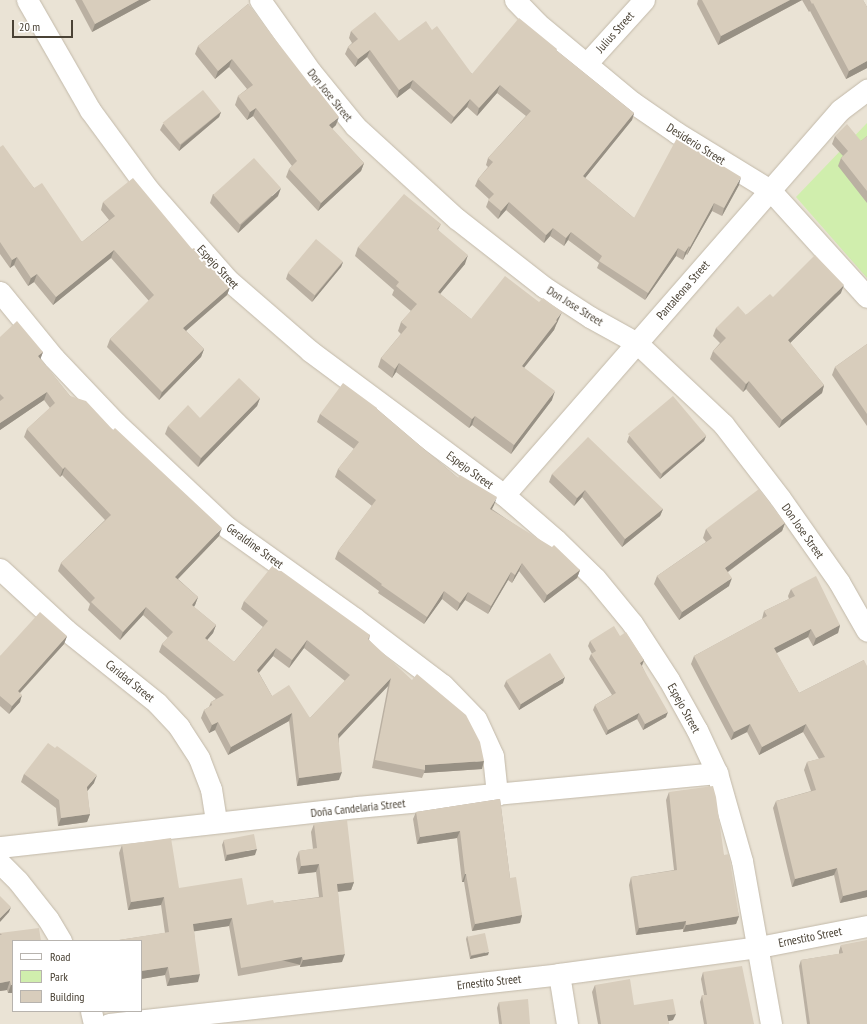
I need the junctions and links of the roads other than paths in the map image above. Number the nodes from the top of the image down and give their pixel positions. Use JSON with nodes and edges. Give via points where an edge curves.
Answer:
{"nodes":[{"id":1,"x":27,"y":0,"type":"edge"},
{"id":2,"x":260,"y":0,"type":"edge"},
{"id":3,"x":515,"y":0,"type":"edge"},
{"id":4,"x":644,"y":0,"type":"edge"},
{"id":5,"x":587,"y":63,"type":"junction"},
{"id":6,"x":867,"y":90,"type":"edge"},
{"id":7,"x":770,"y":190,"type":"junction"},
{"id":8,"x":0,"y":292,"type":"edge"},
{"id":9,"x":867,"y":297,"type":"edge"},
{"id":10,"x":637,"y":343,"type":"junction"},
{"id":11,"x":504,"y":495,"type":"junction"},
{"id":12,"x":0,"y":569,"type":"edge"},
{"id":13,"x":867,"y":631,"type":"edge"},
{"id":14,"x":717,"y":773,"type":"junction"},
{"id":15,"x":498,"y":795,"type":"junction"},
{"id":16,"x":216,"y":822,"type":"junction"},
{"id":17,"x":0,"y":847,"type":"edge"},
{"id":18,"x":0,"y":863,"type":"edge"},
{"id":19,"x":867,"y":926,"type":"edge"},
{"id":20,"x":60,"y":940,"type":"edge"},
{"id":21,"x":758,"y":947,"type":"junction"},
{"id":22,"x":559,"y":974,"type":"junction"},
{"id":23,"x":91,"y":1012,"type":"edge"},
{"id":24,"x":94,"y":1024,"type":"edge"},
{"id":25,"x":109,"y":1024,"type":"edge"},
{"id":26,"x":567,"y":1024,"type":"edge"},
{"id":27,"x":771,"y":1024,"type":"edge"}],
"edges":[{"from":1,"to":11,"type":"street","name":"Espejo Street","via":[[90,110],[148,189],[227,279],[310,351]]},
{"from":2,"to":10,"type":"street","name":"Don Jose Street","via":[[311,72],[355,126],[457,219],[544,287]]},
{"from":3,"to":5,"type":"street","name":"Desiderio Street","via":[[537,23]]},
{"from":4,"to":5,"type":"street","name":"Julius Street"},
{"from":5,"to":7,"type":"street","name":"Desiderio Street","via":[[632,102]]},
{"from":6,"to":7,"type":"street","name":"Pantaleona Street","via":[[840,110]]},
{"from":7,"to":9,"type":"street","name":"Desiderio Street"},
{"from":7,"to":10,"type":"street","name":"Pantaleona Street"},
{"from":8,"to":15,"type":"street","name":"Geraldine Street","via":[[54,358],[116,423],[228,528],[443,684],[476,719],[493,756]]},
{"from":10,"to":11,"type":"street","name":"Pantaleona Street"},
{"from":10,"to":13,"type":"street","name":"Don Jose Street","via":[[723,424],[831,570]]},
{"from":11,"to":14,"type":"street","name":"Espejo Street","via":[[595,578],[632,623],[669,680]]},
{"from":12,"to":16,"type":"street","name":"Caridad Street","via":[[66,630],[157,703],[179,727],[199,758],[211,789]]},
{"from":14,"to":15,"type":"street","name":"Doña Candelaria Street"},
{"from":14,"to":21,"type":"street","name":"Espejo Street","via":[[742,861]]},
{"from":15,"to":16,"type":"street","name":"Doña Candelaria Street"},
{"from":16,"to":17,"type":"street","name":"Doña Candelaria Street"},
{"from":18,"to":20,"type":"street","via":[[48,919]]},
{"from":19,"to":21,"type":"street","name":"Ernestito Street"},
{"from":21,"to":22,"type":"street","name":"Ernestito Street"},
{"from":21,"to":27,"type":"street","name":"Espejo Street"},
{"from":22,"to":25,"type":"street","name":"Ernestito Street"},
{"from":22,"to":26,"type":"street"},
{"from":23,"to":24,"type":"street"}]}
